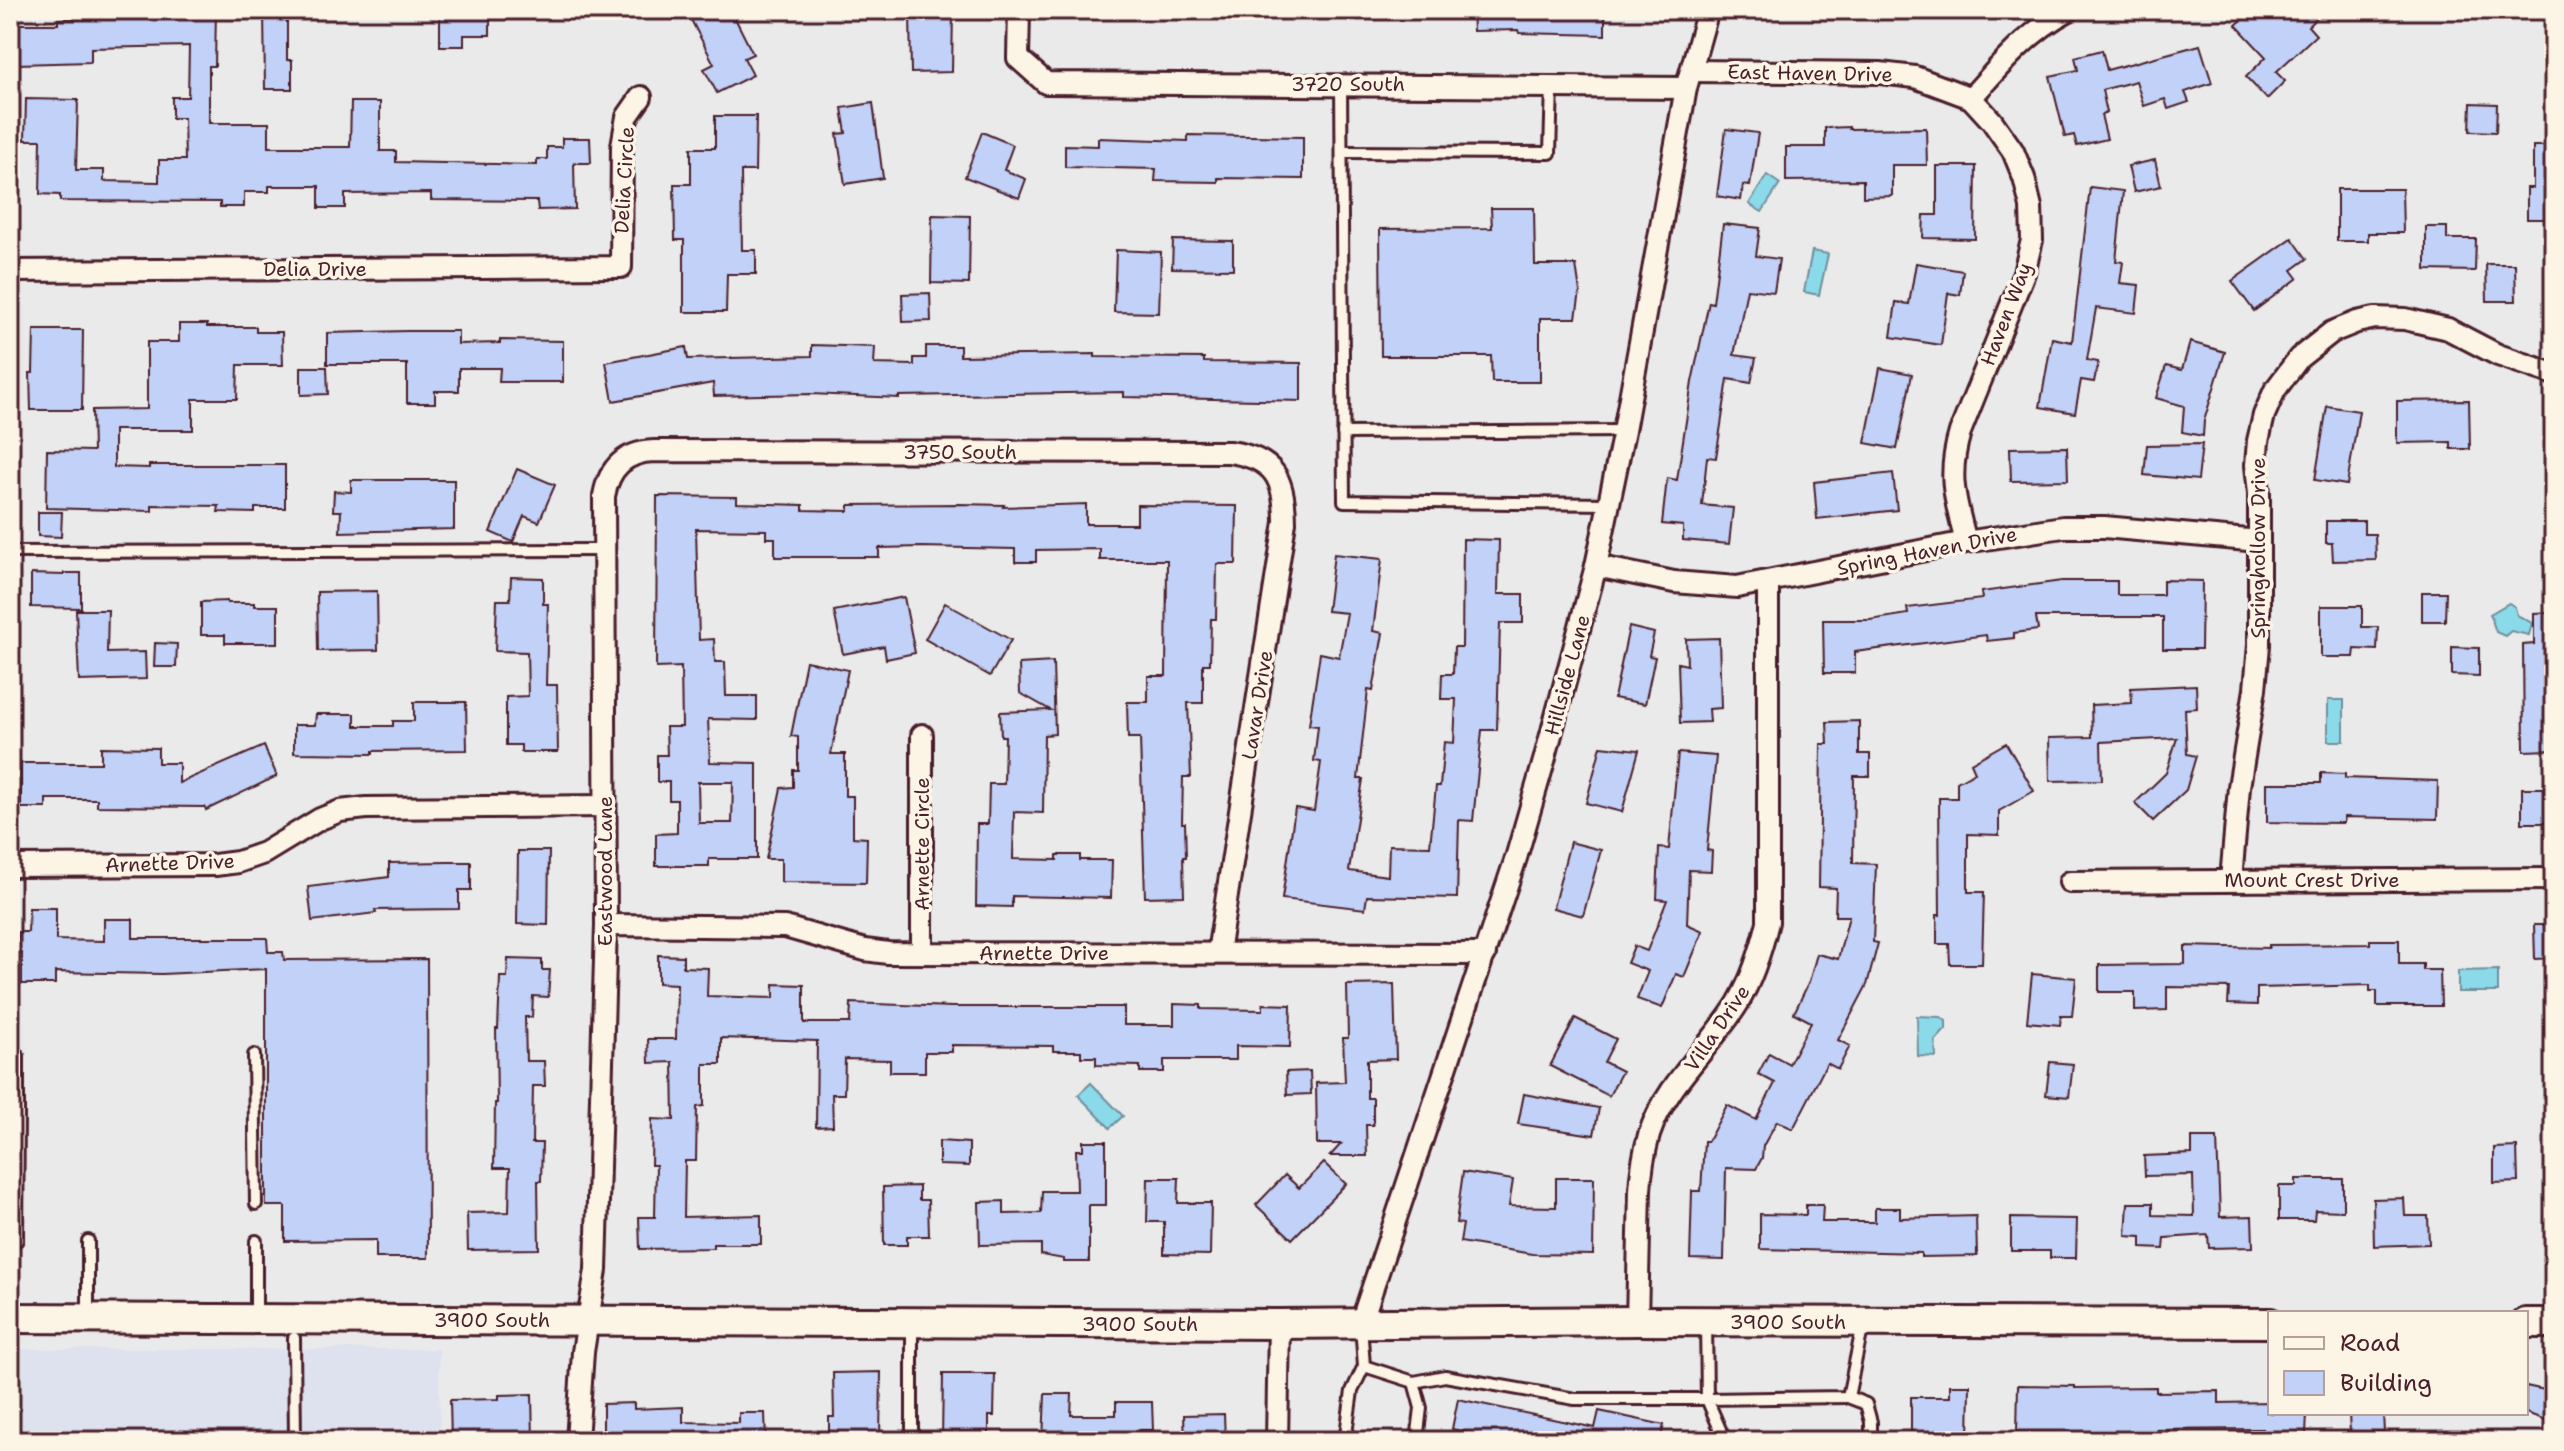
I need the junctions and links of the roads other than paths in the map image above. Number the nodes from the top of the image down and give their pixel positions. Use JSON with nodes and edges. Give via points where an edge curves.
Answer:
{"nodes":[{"id":1,"x":1019,"y":10,"type":"edge"},
{"id":2,"x":1708,"y":10,"type":"edge"},
{"id":3,"x":2069,"y":10,"type":"edge"},
{"id":4,"x":1689,"y":79,"type":"junction"},
{"id":5,"x":1341,"y":84,"type":"junction"},
{"id":6,"x":1552,"y":85,"type":"junction"},
{"id":7,"x":641,"y":97,"type":"dead end"},
{"id":8,"x":1971,"y":98,"type":"junction"},
{"id":9,"x":1342,"y":152,"type":"junction"},
{"id":10,"x":621,"y":267,"type":"joint"},
{"id":11,"x":10,"y":271,"type":"edge"},
{"id":12,"x":2554,"y":374,"type":"edge"},
{"id":13,"x":1624,"y":431,"type":"junction"},
{"id":14,"x":1343,"y":433,"type":"junction"},
{"id":15,"x":654,"y":451,"type":"joint"},
{"id":16,"x":1264,"y":464,"type":"joint"},
{"id":17,"x":1609,"y":504,"type":"junction"},
{"id":18,"x":2259,"y":541,"type":"junction"},
{"id":19,"x":1966,"y":542,"type":"junction"},
{"id":20,"x":605,"y":550,"type":"junction"},
{"id":21,"x":10,"y":552,"type":"edge"},
{"id":22,"x":1596,"y":566,"type":"junction"},
{"id":23,"x":1768,"y":582,"type":"junction"},
{"id":24,"x":922,"y":735,"type":"dead end"},
{"id":25,"x":605,"y":806,"type":"junction"},
{"id":26,"x":10,"y":866,"type":"edge"},
{"id":27,"x":2554,"y":879,"type":"edge"},
{"id":28,"x":2231,"y":880,"type":"junction"},
{"id":29,"x":2070,"y":882,"type":"dead end"},
{"id":30,"x":606,"y":925,"type":"junction"},
{"id":31,"x":922,"y":953,"type":"junction"},
{"id":32,"x":1218,"y":953,"type":"junction"},
{"id":33,"x":1485,"y":954,"type":"junction"},
{"id":34,"x":254,"y":1055,"type":"dead end"},
{"id":35,"x":18,"y":1056,"type":"dead end"},
{"id":36,"x":14,"y":1113,"type":"edge"},
{"id":37,"x":256,"y":1204,"type":"dead end"},
{"id":38,"x":17,"y":1240,"type":"dead end"},
{"id":39,"x":88,"y":1241,"type":"dead end"},
{"id":40,"x":256,"y":1241,"type":"dead end"},
{"id":41,"x":10,"y":1318,"type":"edge"},
{"id":42,"x":88,"y":1318,"type":"junction"},
{"id":43,"x":256,"y":1319,"type":"junction"},
{"id":44,"x":588,"y":1320,"type":"junction"},
{"id":45,"x":1637,"y":1321,"type":"junction"},
{"id":46,"x":1706,"y":1321,"type":"junction"},
{"id":47,"x":1864,"y":1322,"type":"junction"},
{"id":48,"x":912,"y":1323,"type":"junction"},
{"id":49,"x":1361,"y":1323,"type":"junction"},
{"id":50,"x":2268,"y":1323,"type":"edge"},
{"id":51,"x":2528,"y":1323,"type":"edge"},
{"id":52,"x":2554,"y":1323,"type":"edge"},
{"id":53,"x":1279,"y":1324,"type":"junction"},
{"id":54,"x":294,"y":1338,"type":"dead end"},
{"id":55,"x":1364,"y":1366,"type":"junction"},
{"id":56,"x":1414,"y":1382,"type":"junction"},
{"id":57,"x":1848,"y":1397,"type":"junction"},
{"id":58,"x":1707,"y":1399,"type":"junction"},
{"id":59,"x":295,"y":1441,"type":"edge"},
{"id":60,"x":577,"y":1441,"type":"edge"},
{"id":61,"x":912,"y":1441,"type":"edge"},
{"id":62,"x":1277,"y":1441,"type":"edge"},
{"id":63,"x":1345,"y":1441,"type":"edge"},
{"id":64,"x":1417,"y":1441,"type":"edge"},
{"id":65,"x":1725,"y":1441,"type":"edge"},
{"id":66,"x":1871,"y":1441,"type":"edge"}],
"edges":[{"from":1,"to":5,"type":"street","name":"3720 South","via":[[1018,58],[1046,83]]},
{"from":2,"to":4,"type":"street","name":"Hillside Lane"},
{"from":3,"to":8,"type":"street","via":[[2017,47]]},
{"from":4,"to":6,"type":"street","name":"3720 South"},
{"from":4,"to":8,"type":"street","name":"East Haven Drive","via":[[1880,73],[1915,77]]},
{"from":4,"to":13,"type":"street","name":"Hillside Lane"},
{"from":5,"to":6,"type":"street","name":"3720 South"},
{"from":5,"to":9,"type":"lane"},
{"from":6,"to":9,"type":"lane","via":[[1550,153]]},
{"from":7,"to":10,"type":"street","name":"Delia Circle","via":[[627,117],[622,146]]},
{"from":8,"to":19,"type":"street","name":"Haven Way","via":[[2019,164],[2031,207],[2032,240],[1953,456],[1952,477]]},
{"from":9,"to":14,"type":"lane"},
{"from":10,"to":11,"type":"street","name":"Delia Drive"},
{"from":12,"to":18,"type":"street","name":"Springhollow Drive","via":[[2498,355],[2448,329],[2405,319],[2375,318],[2332,332],[2299,358],[2264,415],[2256,465]]},
{"from":13,"to":14,"type":"lane"},
{"from":13,"to":17,"type":"street","name":"Hillside Lane"},
{"from":14,"to":17,"type":"lane","via":[[1344,501]]},
{"from":15,"to":16,"type":"street","name":"3750 South","via":[[1229,452]]},
{"from":15,"to":20,"type":"street","name":"Eastwood Lane","via":[[625,458],[610,476],[604,496]]},
{"from":16,"to":32,"type":"street","name":"Lavar Drive","via":[[1282,485],[1285,522]]},
{"from":17,"to":22,"type":"street","name":"Hillside Lane"},
{"from":18,"to":19,"type":"street","name":"Spring Haven Drive","via":[[2063,527]]},
{"from":18,"to":28,"type":"street","name":"Springhollow Drive","via":[[2259,645]]},
{"from":19,"to":23,"type":"street","name":"Spring Haven Drive"},
{"from":20,"to":21,"type":"lane"},
{"from":20,"to":25,"type":"street","name":"Eastwood Lane"},
{"from":22,"to":23,"type":"street","name":"Spring Haven Drive","via":[[1714,586]]},
{"from":22,"to":33,"type":"street","name":"Hillside Lane"},
{"from":23,"to":45,"type":"street","name":"Villa Drive","via":[[1768,922],[1758,962],[1740,1000],[1668,1098],[1650,1133],[1641,1181]]},
{"from":24,"to":31,"type":"street","name":"Arnette Circle"},
{"from":25,"to":26,"type":"street","name":"Arnette Drive","via":[[366,808],[320,819],[264,853],[238,862]]},
{"from":25,"to":30,"type":"street","name":"Eastwood Lane"},
{"from":27,"to":28,"type":"street","name":"Mount Crest Drive"},
{"from":28,"to":29,"type":"street","name":"Mount Crest Drive"},
{"from":30,"to":31,"type":"street","name":"Arnette Drive","via":[[785,927],[865,950]]},
{"from":30,"to":44,"type":"street","name":"Eastwood Lane","via":[[596,1270]]},
{"from":31,"to":32,"type":"street","name":"Arnette Drive"},
{"from":32,"to":33,"type":"street","name":"Arnette Drive"},
{"from":33,"to":49,"type":"street","name":"Hillside Lane"},
{"from":34,"to":37,"type":"lane"},
{"from":35,"to":36,"type":"lane"},
{"from":36,"to":38,"type":"lane"},
{"from":39,"to":42,"type":"lane"},
{"from":40,"to":43,"type":"lane"},
{"from":41,"to":42,"type":"main road","name":"3900 South"},
{"from":42,"to":43,"type":"main road","name":"3900 South"},
{"from":43,"to":44,"type":"main road","name":"3900 South"},
{"from":44,"to":48,"type":"main road","name":"3900 South"},
{"from":44,"to":60,"type":"street","name":"Eastwood Lane"},
{"from":45,"to":46,"type":"main road","name":"3900 South"},
{"from":45,"to":49,"type":"main road","name":"3900 South"},
{"from":46,"to":47,"type":"main road","name":"3900 South"},
{"from":46,"to":58,"type":"lane"},
{"from":47,"to":50,"type":"main road","name":"3900 South"},
{"from":47,"to":57,"type":"lane"},
{"from":48,"to":53,"type":"main road","name":"3900 South"},
{"from":48,"to":61,"type":"lane"},
{"from":49,"to":53,"type":"main road","name":"3900 South"},
{"from":49,"to":55,"type":"lane"},
{"from":51,"to":52,"type":"main road"},
{"from":53,"to":62,"type":"street"},
{"from":54,"to":59,"type":"lane"},
{"from":55,"to":56,"type":"lane"},
{"from":55,"to":63,"type":"lane","via":[[1352,1391]]},
{"from":56,"to":58,"type":"lane","via":[[1445,1376],[1575,1399]]},
{"from":56,"to":64,"type":"lane","via":[[1421,1408]]},
{"from":57,"to":58,"type":"lane"},
{"from":57,"to":66,"type":"lane","via":[[1866,1404]]},
{"from":58,"to":65,"type":"lane"}]}
